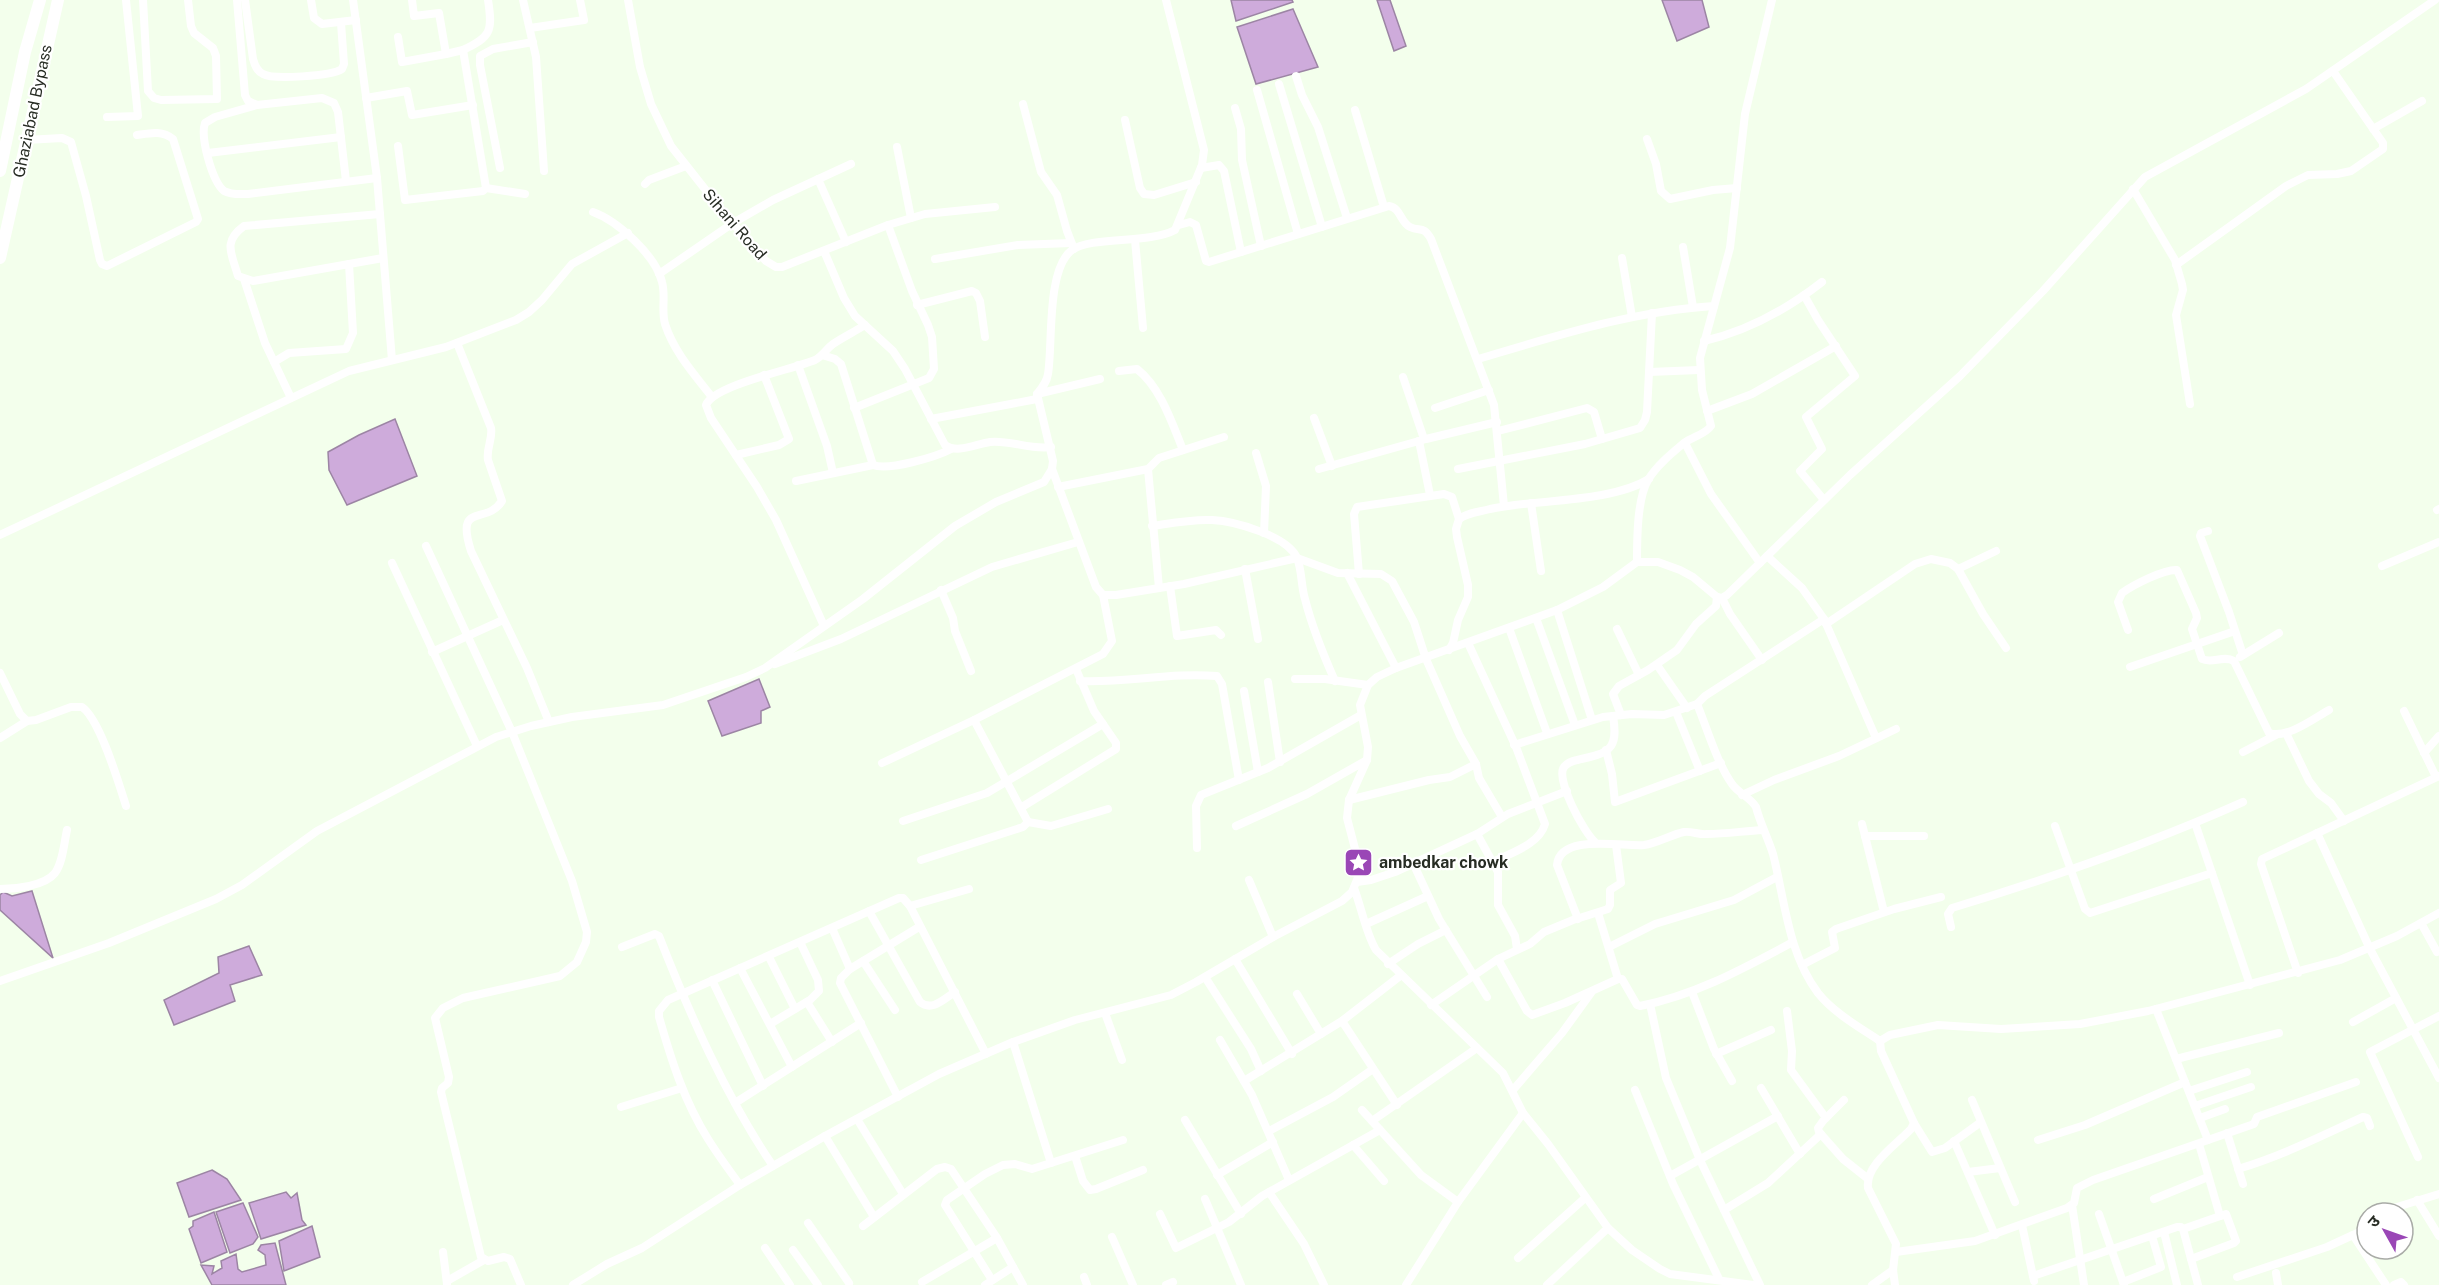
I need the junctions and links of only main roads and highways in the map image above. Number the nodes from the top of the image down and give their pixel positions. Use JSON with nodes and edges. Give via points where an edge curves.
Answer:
{"nodes":[{"id":1,"x":40,"y":0,"type":"edge"},
{"id":2,"x":58,"y":0,"type":"edge"},
{"id":3,"x":21,"y":74,"type":"junction"},
{"id":4,"x":40,"y":78,"type":"junction"},
{"id":5,"x":16,"y":97,"type":"junction"},
{"id":6,"x":35,"y":100,"type":"junction"},
{"id":7,"x":0,"y":171,"type":"edge"},
{"id":8,"x":0,"y":258,"type":"edge"}],
"edges":[{"from":1,"to":3,"type":"highway","name":"Ghaziabad Bypass"},
{"from":2,"to":4,"type":"highway","name":"Ghaziabad Bypass"},
{"from":3,"to":4,"type":"highway"},
{"from":3,"to":5,"type":"highway","name":"Ghaziabad Bypass"},
{"from":4,"to":6,"type":"highway","name":"Ghaziabad Bypass"},
{"from":5,"to":6,"type":"highway"},
{"from":5,"to":7,"type":"highway","name":"Ghaziabad Bypass"},
{"from":6,"to":8,"type":"highway","name":"Ghaziabad Bypass"}]}
